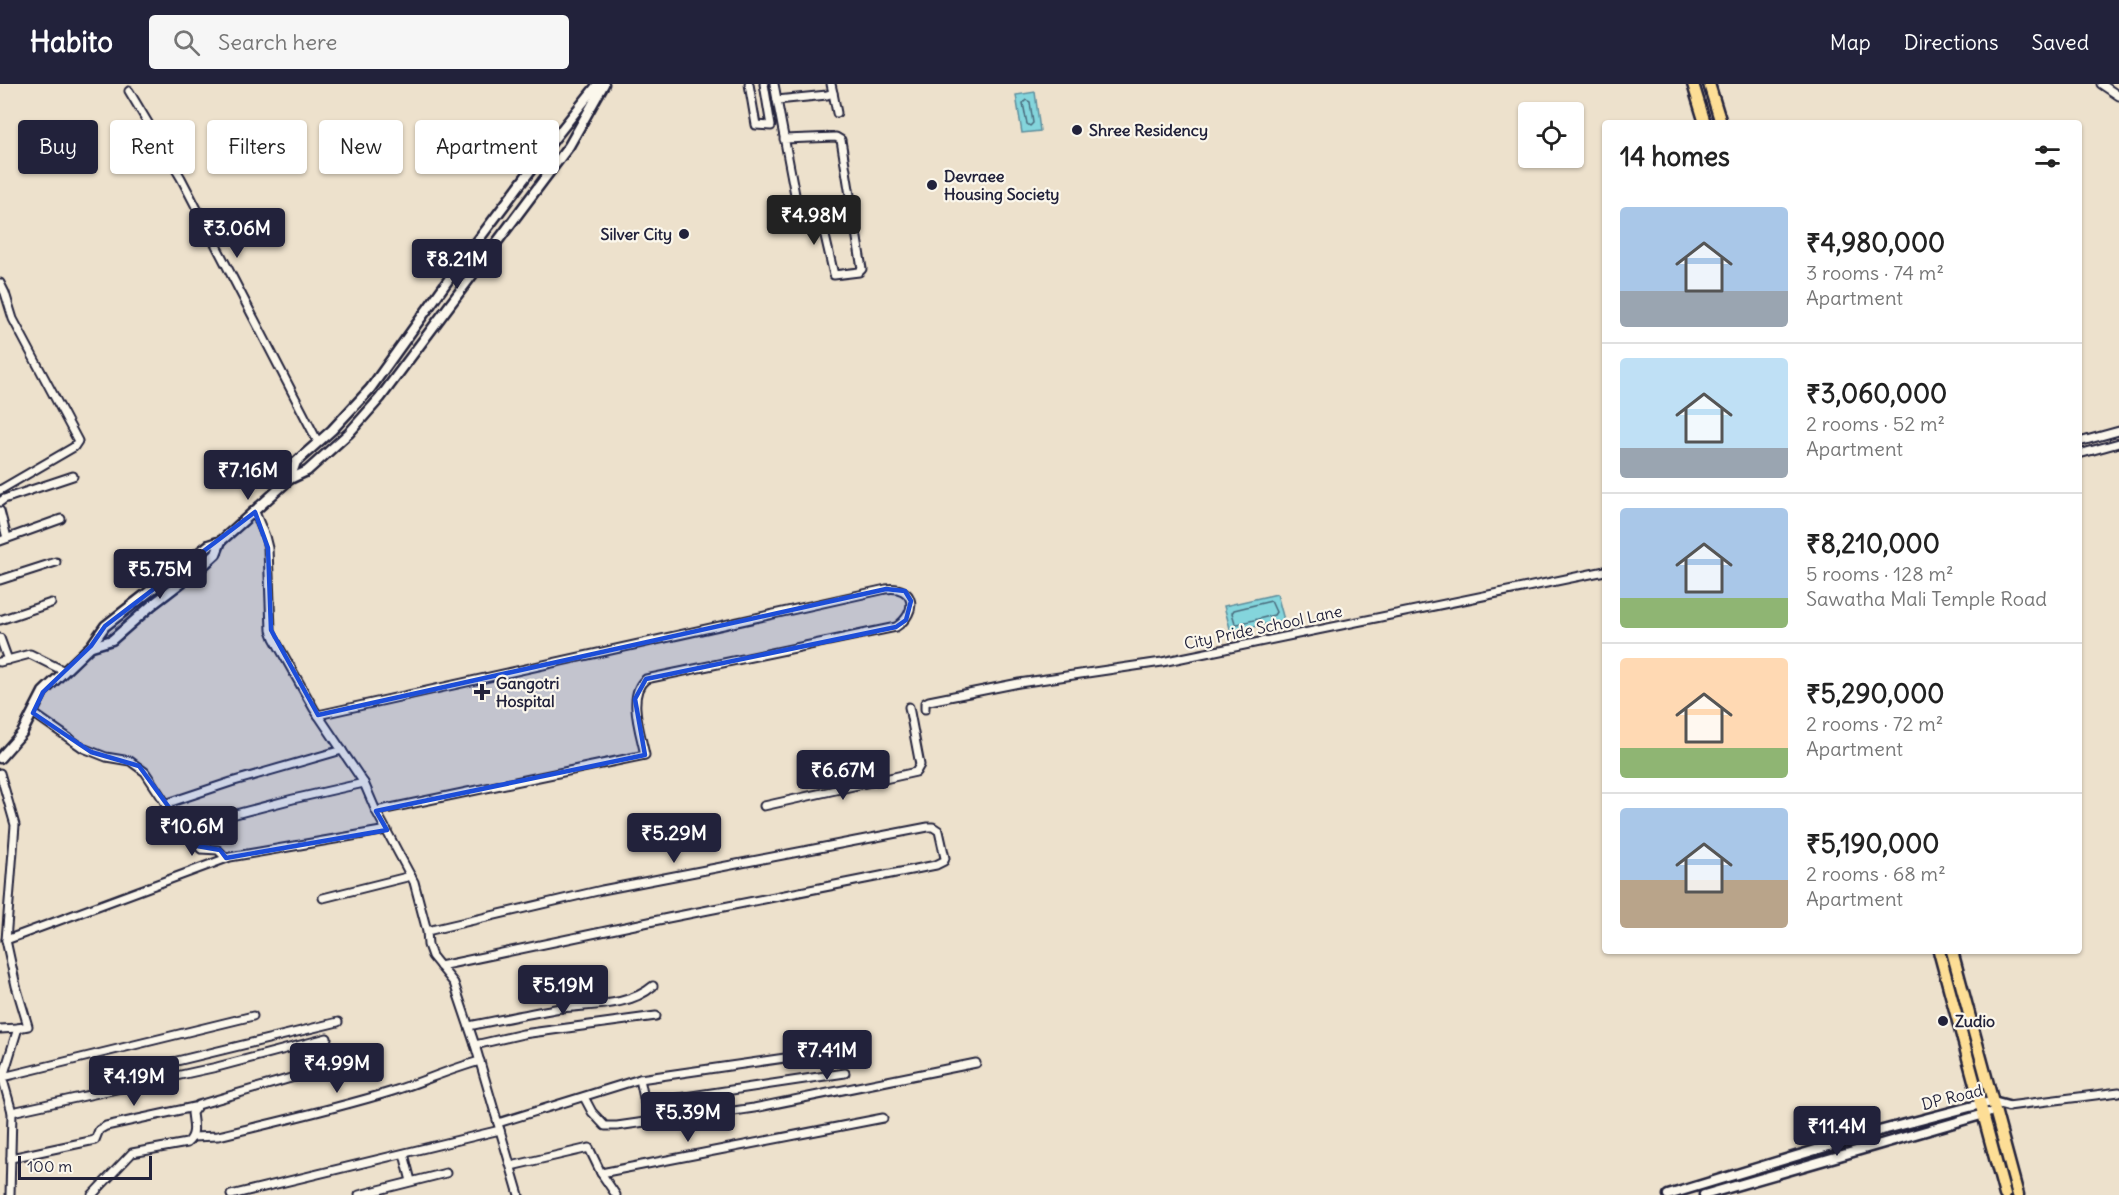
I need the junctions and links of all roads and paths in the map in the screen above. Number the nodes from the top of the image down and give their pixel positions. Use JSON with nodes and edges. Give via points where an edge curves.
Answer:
{"nodes":[{"id":1,"x":598,"y":84,"type":"edge"},
{"id":2,"x":604,"y":84,"type":"edge"},
{"id":3,"x":749,"y":84,"type":"edge"},
{"id":4,"x":764,"y":84,"type":"edge"},
{"id":5,"x":774,"y":84,"type":"edge"},
{"id":6,"x":831,"y":84,"type":"edge"},
{"id":7,"x":1693,"y":84,"type":"edge"},
{"id":8,"x":1709,"y":84,"type":"edge"},
{"id":9,"x":2101,"y":84,"type":"edge"},
{"id":10,"x":129,"y":91,"type":"dead end"},
{"id":11,"x":833,"y":93,"type":"junction"},
{"id":12,"x":2119,"y":96,"type":"edge"},
{"id":13,"x":777,"y":100,"type":"junction"},
{"id":14,"x":837,"y":113,"type":"dead end"},
{"id":15,"x":1704,"y":120,"type":"edge"},
{"id":16,"x":1720,"y":120,"type":"edge"},
{"id":17,"x":784,"y":139,"type":"junction"},
{"id":18,"x":0,"y":283,"type":"edge"},
{"id":19,"x":2119,"y":431,"type":"edge"},
{"id":20,"x":2082,"y":441,"type":"edge"},
{"id":21,"x":318,"y":442,"type":"junction"},
{"id":22,"x":2119,"y":443,"type":"edge"},
{"id":23,"x":2082,"y":453,"type":"edge"},
{"id":24,"x":73,"y":476,"type":"dead end"},
{"id":25,"x":290,"y":479,"type":"junction"},
{"id":26,"x":0,"y":489,"type":"edge"},
{"id":27,"x":0,"y":502,"type":"edge"},
{"id":28,"x":0,"y":511,"type":"edge"},
{"id":29,"x":255,"y":512,"type":"junction"},
{"id":30,"x":61,"y":519,"type":"dead end"},
{"id":31,"x":3,"y":539,"type":"edge"},
{"id":32,"x":220,"y":542,"type":"junction"},
{"id":33,"x":56,"y":562,"type":"dead end"},
{"id":34,"x":1602,"y":572,"type":"edge"},
{"id":35,"x":0,"y":580,"type":"edge"},
{"id":36,"x":51,"y":603,"type":"dead end"},
{"id":37,"x":0,"y":620,"type":"edge"},
{"id":38,"x":0,"y":638,"type":"edge"},
{"id":39,"x":91,"y":646,"type":"junction"},
{"id":40,"x":4,"y":661,"type":"edge"},
{"id":41,"x":64,"y":671,"type":"junction"},
{"id":42,"x":925,"y":706,"type":"dead end"},
{"id":43,"x":909,"y":707,"type":"dead end"},
{"id":44,"x":33,"y":713,"type":"junction"},
{"id":45,"x":318,"y":715,"type":"junction"},
{"id":46,"x":342,"y":750,"type":"junction"},
{"id":47,"x":0,"y":758,"type":"edge"},
{"id":48,"x":0,"y":773,"type":"edge"},
{"id":49,"x":364,"y":783,"type":"junction"},
{"id":50,"x":165,"y":804,"type":"junction"},
{"id":51,"x":764,"y":806,"type":"dead end"},
{"id":52,"x":376,"y":811,"type":"junction"},
{"id":53,"x":182,"y":828,"type":"junction"},
{"id":54,"x":387,"y":830,"type":"junction"},
{"id":55,"x":226,"y":858,"type":"junction"},
{"id":56,"x":411,"y":876,"type":"junction"},
{"id":57,"x":322,"y":898,"type":"dead end"},
{"id":58,"x":427,"y":931,"type":"junction"},
{"id":59,"x":6,"y":940,"type":"junction"},
{"id":60,"x":1940,"y":954,"type":"edge"},
{"id":61,"x":1953,"y":954,"type":"edge"},
{"id":62,"x":440,"y":966,"type":"junction"},
{"id":63,"x":653,"y":986,"type":"dead end"},
{"id":64,"x":253,"y":1016,"type":"dead end"},
{"id":65,"x":656,"y":1016,"type":"dead end"},
{"id":66,"x":338,"y":1022,"type":"dead end"},
{"id":67,"x":469,"y":1026,"type":"junction"},
{"id":68,"x":18,"y":1028,"type":"junction"},
{"id":69,"x":0,"y":1029,"type":"edge"},
{"id":70,"x":327,"y":1038,"type":"dead end"},
{"id":71,"x":475,"y":1045,"type":"junction"},
{"id":72,"x":847,"y":1048,"type":"dead end"},
{"id":73,"x":480,"y":1061,"type":"junction"},
{"id":74,"x":346,"y":1062,"type":"dead end"},
{"id":75,"x":976,"y":1063,"type":"dead end"},
{"id":76,"x":845,"y":1073,"type":"dead end"},
{"id":77,"x":2,"y":1075,"type":"edge"},
{"id":78,"x":640,"y":1079,"type":"junction"},
{"id":79,"x":140,"y":1084,"type":"junction"},
{"id":80,"x":2119,"y":1092,"type":"edge"},
{"id":81,"x":584,"y":1097,"type":"junction"},
{"id":82,"x":675,"y":1099,"type":"junction"},
{"id":83,"x":1994,"y":1106,"type":"junction"},
{"id":84,"x":2008,"y":1106,"type":"joint"},
{"id":85,"x":194,"y":1107,"type":"junction"},
{"id":86,"x":1982,"y":1109,"type":"junction"},
{"id":87,"x":12,"y":1112,"type":"junction"},
{"id":88,"x":680,"y":1117,"type":"junction"},
{"id":89,"x":883,"y":1118,"type":"dead end"},
{"id":90,"x":499,"y":1127,"type":"junction"},
{"id":91,"x":193,"y":1137,"type":"junction"},
{"id":92,"x":404,"y":1154,"type":"junction"},
{"id":93,"x":11,"y":1158,"type":"junction"},
{"id":94,"x":511,"y":1166,"type":"junction"},
{"id":95,"x":446,"y":1173,"type":"dead end"},
{"id":96,"x":601,"y":1173,"type":"junction"},
{"id":97,"x":411,"y":1181,"type":"junction"},
{"id":98,"x":1707,"y":1184,"type":"junction"},
{"id":99,"x":1707,"y":1194,"type":"edge"},
{"id":100,"x":10,"y":1195,"type":"edge"},
{"id":101,"x":92,"y":1195,"type":"edge"},
{"id":102,"x":231,"y":1195,"type":"edge"},
{"id":103,"x":359,"y":1195,"type":"edge"},
{"id":104,"x":519,"y":1195,"type":"edge"},
{"id":105,"x":616,"y":1195,"type":"edge"},
{"id":106,"x":1668,"y":1195,"type":"edge"},
{"id":107,"x":2006,"y":1195,"type":"edge"},
{"id":108,"x":2018,"y":1195,"type":"edge"}],
"edges":[{"from":1,"to":21,"type":"street","via":[[360,402]]},
{"from":2,"to":25,"type":"street","via":[[569,147],[381,398],[349,433],[306,471]]},
{"from":3,"to":4,"type":"street","via":[[756,125],[771,126]]},
{"from":5,"to":13,"type":"street"},
{"from":6,"to":11,"type":"street"},
{"from":7,"to":15,"type":"main road"},
{"from":8,"to":16,"type":"main road"},
{"from":9,"to":12,"type":"street"},
{"from":10,"to":21,"type":"street","via":[[181,178]]},
{"from":11,"to":13,"type":"street"},
{"from":11,"to":14,"type":"street"},
{"from":13,"to":17,"type":"street"},
{"from":17,"to":17,"type":"street","via":[[801,226],[823,227],[834,275],[859,272],[862,269],[841,140],[836,136]]},
{"from":18,"to":26,"type":"street","via":[[13,319],[77,444]]},
{"from":19,"to":20,"type":"street"},
{"from":21,"to":25,"type":"street","via":[[296,462]]},
{"from":22,"to":23,"type":"street"},
{"from":24,"to":27,"type":"street"},
{"from":25,"to":29,"type":"street"},
{"from":28,"to":31,"type":"street"},
{"from":29,"to":32,"type":"street"},
{"from":29,"to":45,"type":"street","via":[[268,548],[271,630]]},
{"from":30,"to":31,"type":"street"},
{"from":32,"to":39,"type":"street","via":[[209,545],[105,626]]},
{"from":32,"to":39,"type":"street","via":[[216,554],[204,565],[112,640]]},
{"from":33,"to":35,"type":"street"},
{"from":34,"to":42,"type":"street","name":"City Pride School Lane","via":[[1162,662],[1019,683]]},
{"from":36,"to":37,"type":"street"},
{"from":38,"to":40,"type":"street"},
{"from":39,"to":41,"type":"street"},
{"from":40,"to":41,"type":"street","via":[[30,654]]},
{"from":41,"to":44,"type":"street","via":[[43,692]]},
{"from":43,"to":51,"type":"street","via":[[920,765],[916,772]]},
{"from":44,"to":47,"type":"street"},
{"from":44,"to":50,"type":"street","via":[[91,752],[139,766]]},
{"from":45,"to":46,"type":"street"},
{"from":45,"to":52,"type":"street","via":[[885,589],[905,591],[911,601],[906,620],[896,627],[646,680],[638,687],[635,699],[645,755]]},
{"from":46,"to":49,"type":"street"},
{"from":46,"to":50,"type":"street"},
{"from":48,"to":59,"type":"street","via":[[15,825]]},
{"from":49,"to":52,"type":"street"},
{"from":49,"to":53,"type":"street"},
{"from":50,"to":53,"type":"street"},
{"from":52,"to":54,"type":"street"},
{"from":53,"to":55,"type":"street","via":[[201,849],[218,850]]},
{"from":54,"to":55,"type":"street"},
{"from":54,"to":56,"type":"street"},
{"from":55,"to":59,"type":"street"},
{"from":56,"to":57,"type":"street"},
{"from":56,"to":58,"type":"street"},
{"from":58,"to":62,"type":"street","via":[[432,956]]},
{"from":58,"to":62,"type":"street","via":[[602,890],[928,827],[939,831],[945,858],[936,865]]},
{"from":59,"to":68,"type":"street","via":[[27,1026]]},
{"from":60,"to":86,"type":"main road"},
{"from":61,"to":83,"type":"main road"},
{"from":62,"to":67,"type":"street","via":[[454,983]]},
{"from":63,"to":67,"type":"street","via":[[629,999]]},
{"from":64,"to":77,"type":"street"},
{"from":65,"to":71,"type":"street","via":[[523,1034]]},
{"from":66,"to":79,"type":"street","via":[[144,1069],[138,1071]]},
{"from":67,"to":71,"type":"street"},
{"from":68,"to":69,"type":"street"},
{"from":68,"to":77,"type":"street"},
{"from":70,"to":79,"type":"street"},
{"from":71,"to":73,"type":"street"},
{"from":72,"to":78,"type":"street"},
{"from":73,"to":90,"type":"street"},
{"from":73,"to":91,"type":"street","via":[[373,1097],[218,1136]]},
{"from":74,"to":85,"type":"street"},
{"from":75,"to":88,"type":"street","via":[[754,1108]]},
{"from":76,"to":82,"type":"street"},
{"from":77,"to":87,"type":"street"},
{"from":78,"to":81,"type":"street"},
{"from":78,"to":82,"type":"street","via":[[645,1103]]},
{"from":79,"to":87,"type":"street"},
{"from":80,"to":84,"type":"street"},
{"from":81,"to":88,"type":"street","via":[[605,1126]]},
{"from":81,"to":90,"type":"street"},
{"from":82,"to":88,"type":"street"},
{"from":83,"to":84,"type":"street","name":"DP Road"},
{"from":83,"to":86,"type":"street","name":"DP Road"},
{"from":83,"to":108,"type":"main road"},
{"from":85,"to":91,"type":"street"},
{"from":85,"to":93,"type":"street","via":[[106,1126],[99,1130],[95,1140]]},
{"from":86,"to":98,"type":"street","name":"DP Road","via":[[1864,1135]]},
{"from":86,"to":99,"type":"street","name":"DP Road"},
{"from":86,"to":107,"type":"main road"},
{"from":87,"to":93,"type":"street"},
{"from":89,"to":96,"type":"street"},
{"from":90,"to":92,"type":"street"},
{"from":90,"to":94,"type":"street"},
{"from":91,"to":101,"type":"street","via":[[187,1143],[132,1152]]},
{"from":92,"to":97,"type":"street"},
{"from":92,"to":102,"type":"street"},
{"from":93,"to":100,"type":"street"},
{"from":94,"to":96,"type":"street","via":[[589,1148]]},
{"from":94,"to":104,"type":"street"},
{"from":95,"to":97,"type":"street"},
{"from":96,"to":105,"type":"street"},
{"from":97,"to":103,"type":"street"},
{"from":98,"to":99,"type":"street"},
{"from":98,"to":106,"type":"street","name":"DP Road"}]}
